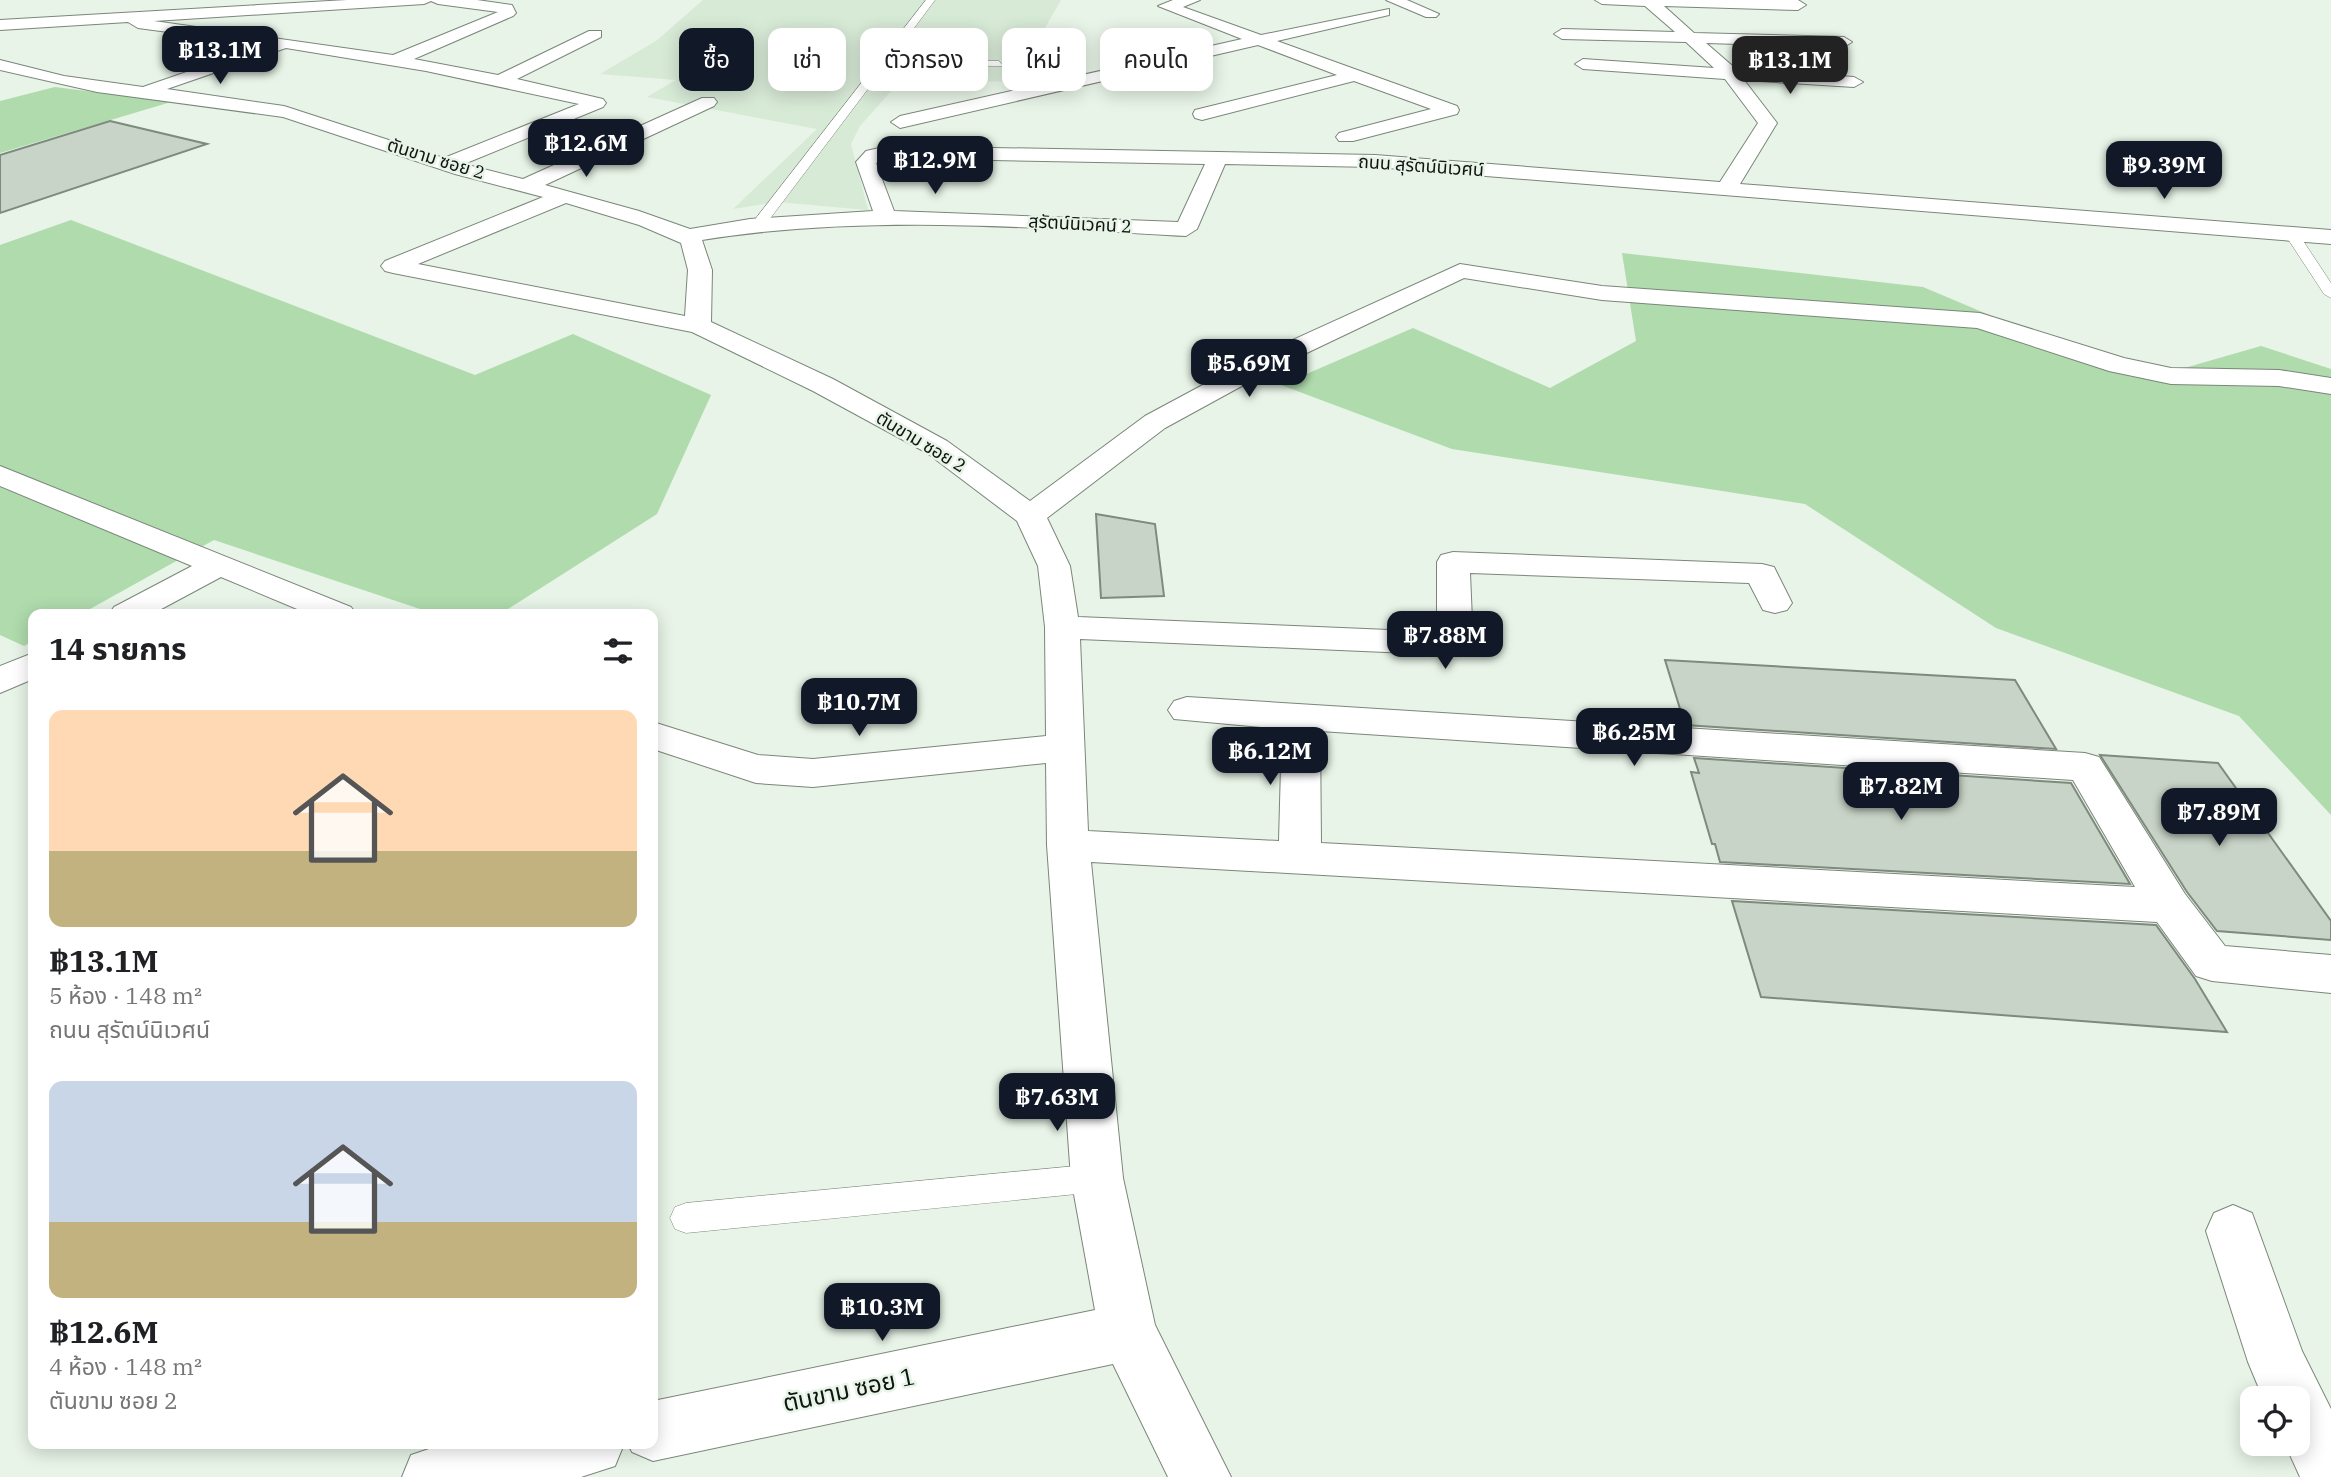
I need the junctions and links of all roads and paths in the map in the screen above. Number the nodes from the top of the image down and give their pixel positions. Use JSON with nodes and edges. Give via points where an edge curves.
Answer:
{"nodes":[{"id":1,"x":424,"y":0,"type":"edge"},
{"id":2,"x":438,"y":0,"type":"edge"},
{"id":3,"x":930,"y":0,"type":"edge"},
{"id":4,"x":1193,"y":0,"type":"edge"},
{"id":5,"x":1602,"y":0,"type":"edge"},
{"id":6,"x":1649,"y":1,"type":"edge"},
{"id":7,"x":377,"y":3,"type":"junction"},
{"id":8,"x":1798,"y":5,"type":"dead end"},
{"id":9,"x":1388,"y":6,"type":"edge"},
{"id":10,"x":19,"y":7,"type":"dead end"},
{"id":11,"x":1431,"y":14,"type":"dead end"},
{"id":12,"x":0,"y":15,"type":"edge"},
{"id":13,"x":132,"y":18,"type":"junction"},
{"id":14,"x":344,"y":22,"type":"dead end"},
{"id":15,"x":0,"y":25,"type":"edge"},
{"id":16,"x":910,"y":28,"type":"edge"},
{"id":17,"x":321,"y":30,"type":"dead end"},
{"id":18,"x":596,"y":34,"type":"dead end"},
{"id":19,"x":1562,"y":34,"type":"dead end"},
{"id":20,"x":1688,"y":37,"type":"junction"},
{"id":21,"x":1259,"y":40,"type":"junction"},
{"id":22,"x":1844,"y":42,"type":"dead end"},
{"id":23,"x":286,"y":43,"type":"junction"},
{"id":24,"x":397,"y":60,"type":"junction"},
{"id":25,"x":988,"y":64,"type":"edge"},
{"id":26,"x":999,"y":64,"type":"dead end"},
{"id":27,"x":1583,"y":64,"type":"dead end"},
{"id":28,"x":0,"y":65,"type":"edge"},
{"id":29,"x":1730,"y":73,"type":"junction"},
{"id":30,"x":1356,"y":75,"type":"junction"},
{"id":31,"x":503,"y":79,"type":"junction"},
{"id":32,"x":1854,"y":82,"type":"dead end"},
{"id":33,"x":862,"y":91,"type":"edge"},
{"id":34,"x":141,"y":92,"type":"junction"},
{"id":35,"x":708,"y":102,"type":"dead end"},
{"id":36,"x":1202,"y":114,"type":"dead end"},
{"id":37,"x":900,"y":122,"type":"dead end"},
{"id":38,"x":1346,"y":137,"type":"dead end"},
{"id":39,"x":1217,"y":159,"type":"junction"},
{"id":40,"x":446,"y":164,"type":"junction"},
{"id":41,"x":528,"y":185,"type":"junction"},
{"id":42,"x":1727,"y":188,"type":"junction"},
{"id":43,"x":564,"y":196,"type":"junction"},
{"id":44,"x":886,"y":215,"type":"junction"},
{"id":45,"x":758,"y":225,"type":"junction"},
{"id":46,"x":2291,"y":233,"type":"junction"},
{"id":47,"x":688,"y":236,"type":"junction"},
{"id":48,"x":2331,"y":237,"type":"edge"},
{"id":49,"x":2331,"y":294,"type":"edge"},
{"id":50,"x":699,"y":326,"type":"junction"},
{"id":51,"x":2331,"y":386,"type":"edge"},
{"id":52,"x":0,"y":475,"type":"edge"},
{"id":53,"x":1030,"y":516,"type":"junction"},
{"id":54,"x":219,"y":565,"type":"junction"},
{"id":55,"x":1775,"y":603,"type":"dead end"},
{"id":56,"x":135,"y":609,"type":"edge"},
{"id":57,"x":327,"y":609,"type":"edge"},
{"id":58,"x":1062,"y":627,"type":"junction"},
{"id":59,"x":28,"y":667,"type":"edge"},
{"id":60,"x":0,"y":681,"type":"edge"},
{"id":61,"x":1187,"y":710,"type":"dead end"},
{"id":62,"x":1301,"y":717,"type":"junction"},
{"id":63,"x":658,"y":737,"type":"edge"},
{"id":64,"x":1064,"y":748,"type":"junction"},
{"id":65,"x":1068,"y":845,"type":"junction"},
{"id":66,"x":1300,"y":857,"type":"junction"},
{"id":67,"x":2169,"y":906,"type":"junction"},
{"id":68,"x":2331,"y":974,"type":"edge"},
{"id":69,"x":1097,"y":1178,"type":"junction"},
{"id":70,"x":687,"y":1219,"type":"dead end"},
{"id":71,"x":2233,"y":1231,"type":"dead end"},
{"id":72,"x":1128,"y":1332,"type":"junction"},
{"id":73,"x":2288,"y":1386,"type":"edge"},
{"id":74,"x":658,"y":1430,"type":"edge"},
{"id":75,"x":2310,"y":1431,"type":"edge"},
{"id":76,"x":569,"y":1449,"type":"edge"},
{"id":77,"x":2331,"y":1476,"type":"edge"},
{"id":78,"x":433,"y":1477,"type":"edge"},
{"id":79,"x":1200,"y":1477,"type":"edge"}],
"edges":[{"from":1,"to":7,"type":"street"},
{"from":2,"to":24,"type":"street","via":[[507,8],[508,13]]},
{"from":3,"to":16,"type":"lane"},
{"from":4,"to":21,"type":"street","via":[[1166,6]]},
{"from":5,"to":6,"type":"street"},
{"from":6,"to":8,"type":"street"},
{"from":6,"to":20,"type":"street"},
{"from":7,"to":13,"type":"street"},
{"from":7,"to":14,"type":"street","via":[[379,9]]},
{"from":9,"to":11,"type":"street"},
{"from":9,"to":21,"type":"street"},
{"from":10,"to":12,"type":"street"},
{"from":13,"to":15,"type":"street"},
{"from":13,"to":23,"type":"street","via":[[138,23]]},
{"from":17,"to":23,"type":"street"},
{"from":18,"to":31,"type":"street"},
{"from":19,"to":20,"type":"street"},
{"from":20,"to":22,"type":"street"},
{"from":20,"to":29,"type":"street"},
{"from":21,"to":30,"type":"street"},
{"from":21,"to":37,"type":"street"},
{"from":23,"to":24,"type":"street"},
{"from":23,"to":34,"type":"street"},
{"from":24,"to":31,"type":"street"},
{"from":25,"to":26,"type":"lane"},
{"from":27,"to":29,"type":"street"},
{"from":28,"to":34,"type":"street","name":"ตันขาม ซอย 2","via":[[78,84]]},
{"from":29,"to":32,"type":"street"},
{"from":29,"to":42,"type":"street","via":[[1768,123]]},
{"from":30,"to":36,"type":"street"},
{"from":30,"to":38,"type":"street","via":[[1450,110]]},
{"from":31,"to":40,"type":"street","via":[[597,103]]},
{"from":33,"to":45,"type":"lane"},
{"from":34,"to":40,"type":"street","name":"ตันขาม ซอย 2","via":[[263,108]]},
{"from":35,"to":41,"type":"street"},
{"from":39,"to":42,"type":"street","name":"ถนน สุรัตน์นิเวศน์","via":[[1375,162]]},
{"from":39,"to":44,"type":"street","name":"สุรัตน์นิเวคน์ 2","via":[[1186,229]]},
{"from":39,"to":44,"type":"street","name":"ถนน สุรัตน์นิเวศน์","via":[[888,152],[866,162]]},
{"from":40,"to":41,"type":"street","name":"ตันขาม ซอย 2"},
{"from":41,"to":43,"type":"street","name":"ตันขาม ซอย 2"},
{"from":42,"to":46,"type":"street","name":"ถนน สุรัตน์นิเวศน์"},
{"from":43,"to":47,"type":"street","name":"ตันขาม ซอย 2"},
{"from":43,"to":50,"type":"street","name":"ตันขาม ซอย 2","via":[[393,267]]},
{"from":44,"to":45,"type":"street","name":"สุรัตน์นิเวคน์ 2"},
{"from":45,"to":47,"type":"street","name":"สุรัตน์นิเวคน์ 2"},
{"from":46,"to":48,"type":"street","name":"ถนน สุรัตน์นิเวศน์"},
{"from":46,"to":49,"type":"lane"},
{"from":47,"to":50,"type":"street","via":[[700,255]]},
{"from":50,"to":53,"type":"street","name":"ตันขาม ซอย 2","via":[[937,447]]},
{"from":51,"to":53,"type":"street","via":[[2279,378],[2171,376],[2118,365],[1980,321],[1602,293],[1460,271],[1262,364],[1155,422]]},
{"from":52,"to":54,"type":"street"},
{"from":53,"to":58,"type":"street","via":[[1054,566]]},
{"from":54,"to":56,"type":"street"},
{"from":54,"to":57,"type":"street"},
{"from":55,"to":58,"type":"street","via":[[1762,574],[1453,562],[1455,644]]},
{"from":58,"to":64,"type":"street"},
{"from":59,"to":60,"type":"street"},
{"from":61,"to":62,"type":"street"},
{"from":62,"to":66,"type":"street"},
{"from":62,"to":67,"type":"street","via":[[2085,767]]},
{"from":63,"to":64,"type":"street","via":[[755,768],[813,773]]},
{"from":64,"to":65,"type":"street"},
{"from":65,"to":66,"type":"street"},
{"from":65,"to":69,"type":"street"},
{"from":66,"to":67,"type":"street"},
{"from":67,"to":68,"type":"street","via":[[2212,963]]},
{"from":69,"to":70,"type":"lane"},
{"from":69,"to":72,"type":"street"},
{"from":71,"to":73,"type":"street"},
{"from":72,"to":74,"type":"street","name":"ตันขาม ซอย 1"},
{"from":72,"to":79,"type":"street"},
{"from":75,"to":77,"type":"street"},
{"from":76,"to":78,"type":"street"}]}
